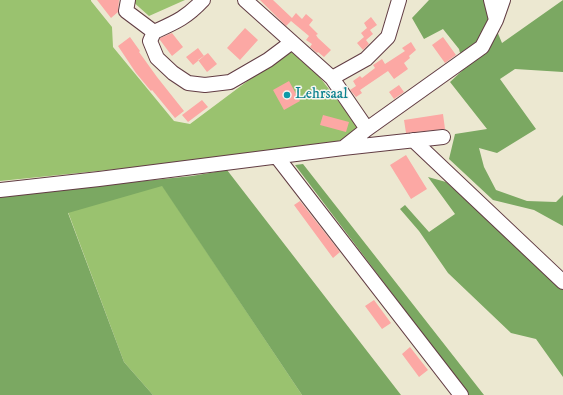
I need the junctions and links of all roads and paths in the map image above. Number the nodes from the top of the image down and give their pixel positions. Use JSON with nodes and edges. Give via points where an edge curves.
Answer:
{"nodes":[{"id":1,"x":128,"y":0,"type":"edge"},
{"id":2,"x":203,"y":0,"type":"edge"},
{"id":3,"x":245,"y":0,"type":"edge"},
{"id":4,"x":398,"y":0,"type":"edge"},
{"id":5,"x":491,"y":0,"type":"edge"},
{"id":6,"x":503,"y":0,"type":"edge"},
{"id":7,"x":496,"y":20,"type":"junction"},
{"id":8,"x":154,"y":32,"type":"junction"},
{"id":9,"x":292,"y":42,"type":"junction"},
{"id":10,"x":332,"y":78,"type":"junction"},
{"id":11,"x":367,"y":129,"type":"junction"},
{"id":12,"x":443,"y":137,"type":"dead end"},
{"id":13,"x":413,"y":140,"type":"junction"},
{"id":14,"x":343,"y":148,"type":"junction"},
{"id":15,"x":277,"y":157,"type":"junction"},
{"id":16,"x":0,"y":190,"type":"edge"},
{"id":17,"x":563,"y":282,"type":"edge"},
{"id":18,"x":461,"y":395,"type":"edge"}],
"edges":[{"from":1,"to":8,"type":"lane","via":[[126,11]]},
{"from":2,"to":8,"type":"lane","via":[[179,21]]},
{"from":3,"to":9,"type":"lane"},
{"from":4,"to":10,"type":"lane","via":[[388,37],[366,59]]},
{"from":5,"to":7,"type":"lane"},
{"from":6,"to":7,"type":"lane"},
{"from":7,"to":11,"type":"lane","via":[[482,47]]},
{"from":8,"to":9,"type":"lane","via":[[150,41],[157,58],[188,83],[205,85],[230,82],[268,60]]},
{"from":9,"to":10,"type":"lane"},
{"from":10,"to":11,"type":"lane"},
{"from":11,"to":14,"type":"lane"},
{"from":12,"to":13,"type":"lane"},
{"from":13,"to":14,"type":"lane"},
{"from":13,"to":17,"type":"lane"},
{"from":14,"to":15,"type":"lane"},
{"from":15,"to":16,"type":"lane"},
{"from":15,"to":18,"type":"lane"}]}
